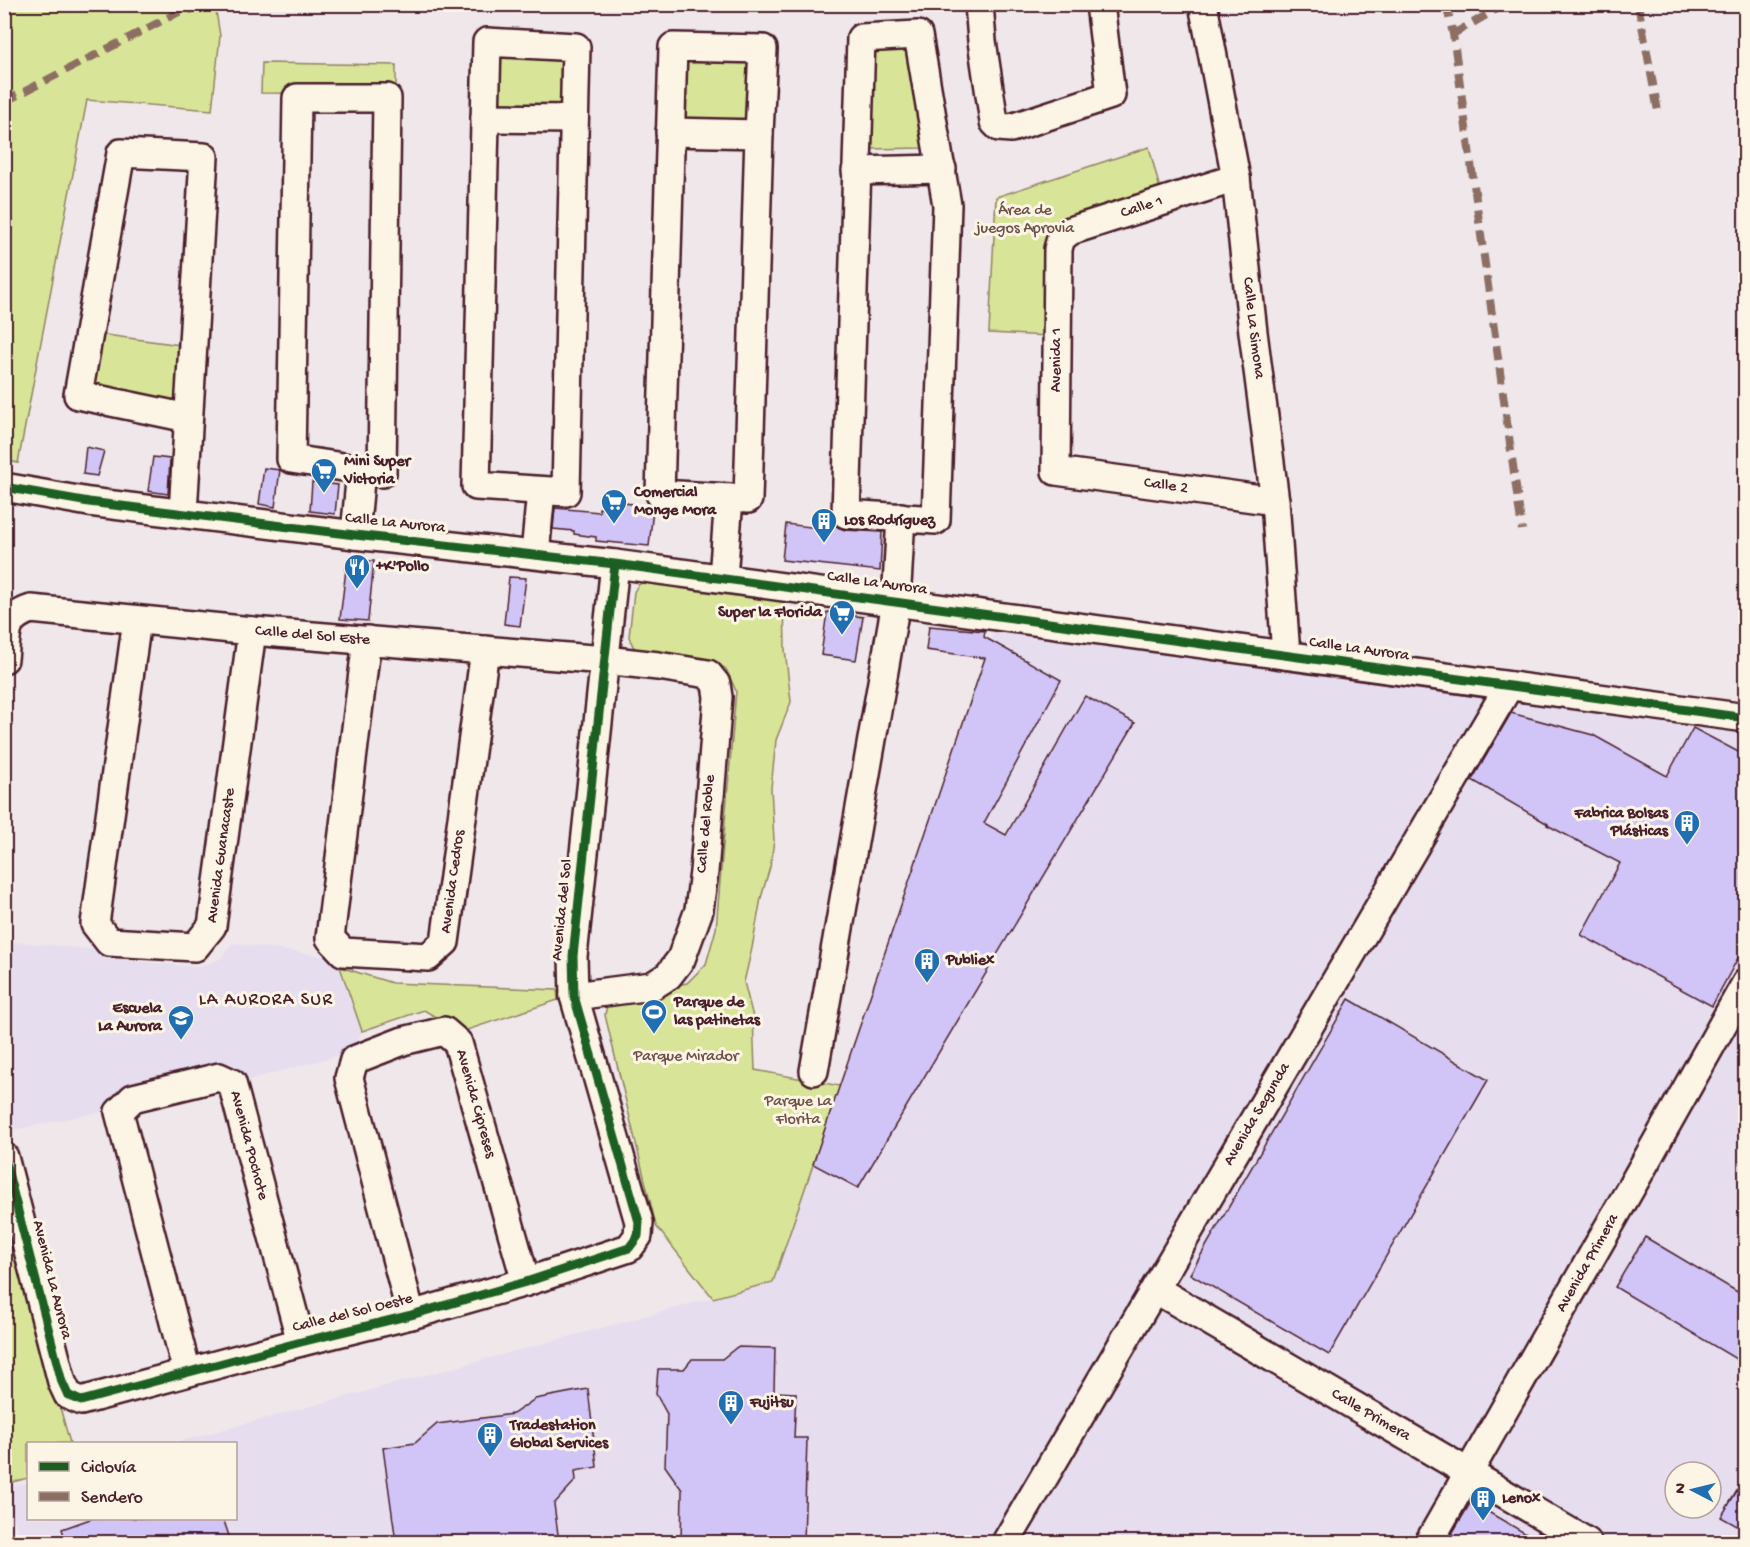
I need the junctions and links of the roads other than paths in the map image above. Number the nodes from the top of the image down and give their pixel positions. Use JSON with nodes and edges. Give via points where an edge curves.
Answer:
{"nodes":[{"id":1,"x":979,"y":4,"type":"edge"},
{"id":2,"x":1100,"y":4,"type":"edge"},
{"id":3,"x":1203,"y":4,"type":"edge"},
{"id":4,"x":485,"y":118,"type":"junction"},
{"id":5,"x":574,"y":119,"type":"junction"},
{"id":6,"x":670,"y":132,"type":"junction"},
{"id":7,"x":759,"y":134,"type":"junction"},
{"id":8,"x":942,"y":169,"type":"junction"},
{"id":9,"x":856,"y":171,"type":"junction"},
{"id":10,"x":1236,"y":178,"type":"junction"},
{"id":11,"x":1058,"y":249,"type":"joint"},
{"id":12,"x":188,"y":418,"type":"junction"},
{"id":13,"x":362,"y":470,"type":"junction"},
{"id":14,"x":1056,"y":471,"type":"joint"},
{"id":15,"x":4,"y":487,"type":"edge"},
{"id":16,"x":541,"y":491,"type":"junction"},
{"id":17,"x":729,"y":498,"type":"junction"},
{"id":18,"x":1275,"y":501,"type":"junction"},
{"id":19,"x":183,"y":513,"type":"junction"},
{"id":20,"x":901,"y":517,"type":"junction"},
{"id":21,"x":355,"y":535,"type":"junction"},
{"id":22,"x":535,"y":554,"type":"junction"},
{"id":23,"x":615,"y":564,"type":"junction"},
{"id":24,"x":723,"y":578,"type":"junction"},
{"id":25,"x":896,"y":602,"type":"junction"},
{"id":26,"x":137,"y":620,"type":"junction"},
{"id":27,"x":252,"y":631,"type":"junction"},
{"id":28,"x":367,"y":640,"type":"junction"},
{"id":29,"x":485,"y":650,"type":"junction"},
{"id":30,"x":1286,"y":655,"type":"junction"},
{"id":31,"x":4,"y":659,"type":"edge"},
{"id":32,"x":605,"y":660,"type":"junction"},
{"id":33,"x":1509,"y":686,"type":"junction"},
{"id":34,"x":1746,"y":718,"type":"edge"},
{"id":35,"x":1746,"y":983,"type":"edge"},
{"id":36,"x":574,"y":996,"type":"junction"},
{"id":37,"x":814,"y":1071,"type":"dead end"},
{"id":38,"x":4,"y":1157,"type":"edge"},
{"id":39,"x":629,"y":1248,"type":"joint"},
{"id":40,"x":526,"y":1282,"type":"junction"},
{"id":41,"x":1155,"y":1289,"type":"junction"},
{"id":42,"x":411,"y":1315,"type":"junction"},
{"id":43,"x":301,"y":1342,"type":"junction"},
{"id":44,"x":187,"y":1372,"type":"junction"},
{"id":45,"x":81,"y":1401,"type":"joint"},
{"id":46,"x":1468,"y":1474,"type":"junction"},
{"id":47,"x":1006,"y":1542,"type":"edge"},
{"id":48,"x":1429,"y":1542,"type":"edge"},
{"id":49,"x":1587,"y":1542,"type":"edge"}],
"edges":[{"from":1,"to":2,"type":"street","via":[[994,122],[999,127],[1011,128],[1110,95]]},
{"from":3,"to":10,"type":"street","name":"Calle La Simona"},
{"from":4,"to":5,"type":"street"},
{"from":4,"to":5,"type":"street","via":[[487,42],[576,47]]},
{"from":4,"to":16,"type":"street","via":[[476,486]]},
{"from":5,"to":16,"type":"street","via":[[566,492]]},
{"from":6,"to":7,"type":"street"},
{"from":6,"to":7,"type":"street","via":[[672,47],[763,49]]},
{"from":6,"to":17,"type":"street","via":[[660,494]]},
{"from":7,"to":17,"type":"street","via":[[748,499]]},
{"from":8,"to":9,"type":"street"},
{"from":8,"to":9,"type":"street","via":[[918,34],[861,38]]},
{"from":8,"to":20,"type":"street","via":[[947,205],[936,520]]},
{"from":9,"to":20,"type":"street","via":[[846,514]]},
{"from":10,"to":11,"type":"street","name":"Calle 1","via":[[1070,231]]},
{"from":10,"to":18,"type":"street","name":"Calle La Simona"},
{"from":11,"to":14,"type":"street","name":"Avenida 1"},
{"from":12,"to":12,"type":"street","via":[[204,157],[121,153],[78,395]]},
{"from":12,"to":19,"type":"street"},
{"from":13,"to":13,"type":"street","via":[[382,473],[387,98],[297,98],[291,459]]},
{"from":13,"to":21,"type":"street"},
{"from":14,"to":18,"type":"street","name":"Calle 2"},
{"from":15,"to":19,"type":"street","name":"Calle La Aurora"},
{"from":16,"to":22,"type":"street"},
{"from":17,"to":24,"type":"street"},
{"from":18,"to":30,"type":"street","name":"Calle La Simona"},
{"from":19,"to":21,"type":"street","name":"Calle La Aurora"},
{"from":20,"to":25,"type":"street"},
{"from":21,"to":22,"type":"street","name":"Calle La Aurora"},
{"from":22,"to":23,"type":"street","name":"Calle La Aurora"},
{"from":23,"to":24,"type":"street","name":"Calle La Aurora"},
{"from":23,"to":32,"type":"street","name":"Avenida del Sol"},
{"from":24,"to":25,"type":"street","name":"Calle La Aurora"},
{"from":25,"to":30,"type":"street","name":"Calle La Aurora"},
{"from":25,"to":37,"type":"street"},
{"from":26,"to":27,"type":"street","name":"Calle del Sol Este"},
{"from":26,"to":27,"type":"street","name":"Avenida Guanacaste","via":[[96,924],[108,942],[195,948],[212,926]]},
{"from":26,"to":31,"type":"street","name":"Calle del Sol Este","via":[[31,609],[20,612],[8,625]]},
{"from":27,"to":28,"type":"street","name":"Calle del Sol Este"},
{"from":28,"to":29,"type":"street","name":"Calle del Sol Este"},
{"from":28,"to":29,"type":"street","name":"Avenida Cedros","via":[[330,938],[343,952],[428,957],[445,942]]},
{"from":29,"to":32,"type":"street","name":"Calle del Sol Este"},
{"from":30,"to":33,"type":"street","name":"Calle La Aurora"},
{"from":32,"to":36,"type":"street","name":"Avenida del Sol","via":[[573,956]]},
{"from":32,"to":36,"type":"street","name":"Calle del Roble","via":[[708,674],[716,684],[704,872],[691,935],[668,976],[652,986]]},
{"from":33,"to":34,"type":"street","name":"Calle La Aurora"},
{"from":33,"to":41,"type":"street","name":"Avenida Segunda"},
{"from":35,"to":46,"type":"street","name":"Avenida Primera"},
{"from":36,"to":39,"type":"street","name":"Avenida del Sol","via":[[639,1222],[638,1236]]},
{"from":38,"to":45,"type":"street","name":"Avenida La Aurora","via":[[62,1382],[68,1395]]},
{"from":39,"to":40,"type":"street","name":"Calle del Sol Oeste"},
{"from":40,"to":42,"type":"street","name":"Calle del Sol Oeste"},
{"from":40,"to":42,"type":"street","name":"Avenida Cipreses","via":[[458,1043],[444,1031],[403,1041],[354,1059],[349,1078]]},
{"from":41,"to":46,"type":"street","name":"Calle Primera"},
{"from":41,"to":47,"type":"street","name":"Avenida Segunda"},
{"from":42,"to":43,"type":"street","name":"Calle del Sol Oeste"},
{"from":43,"to":44,"type":"street","name":"Calle del Sol Oeste"},
{"from":43,"to":44,"type":"street","name":"Avenida Pochote","via":[[232,1083],[219,1077],[133,1098],[119,1112]]},
{"from":44,"to":45,"type":"street","name":"Calle del Sol Oeste"},
{"from":46,"to":48,"type":"street","name":"Avenida Primera"},
{"from":46,"to":49,"type":"street","name":"Calle Primera"}]}
